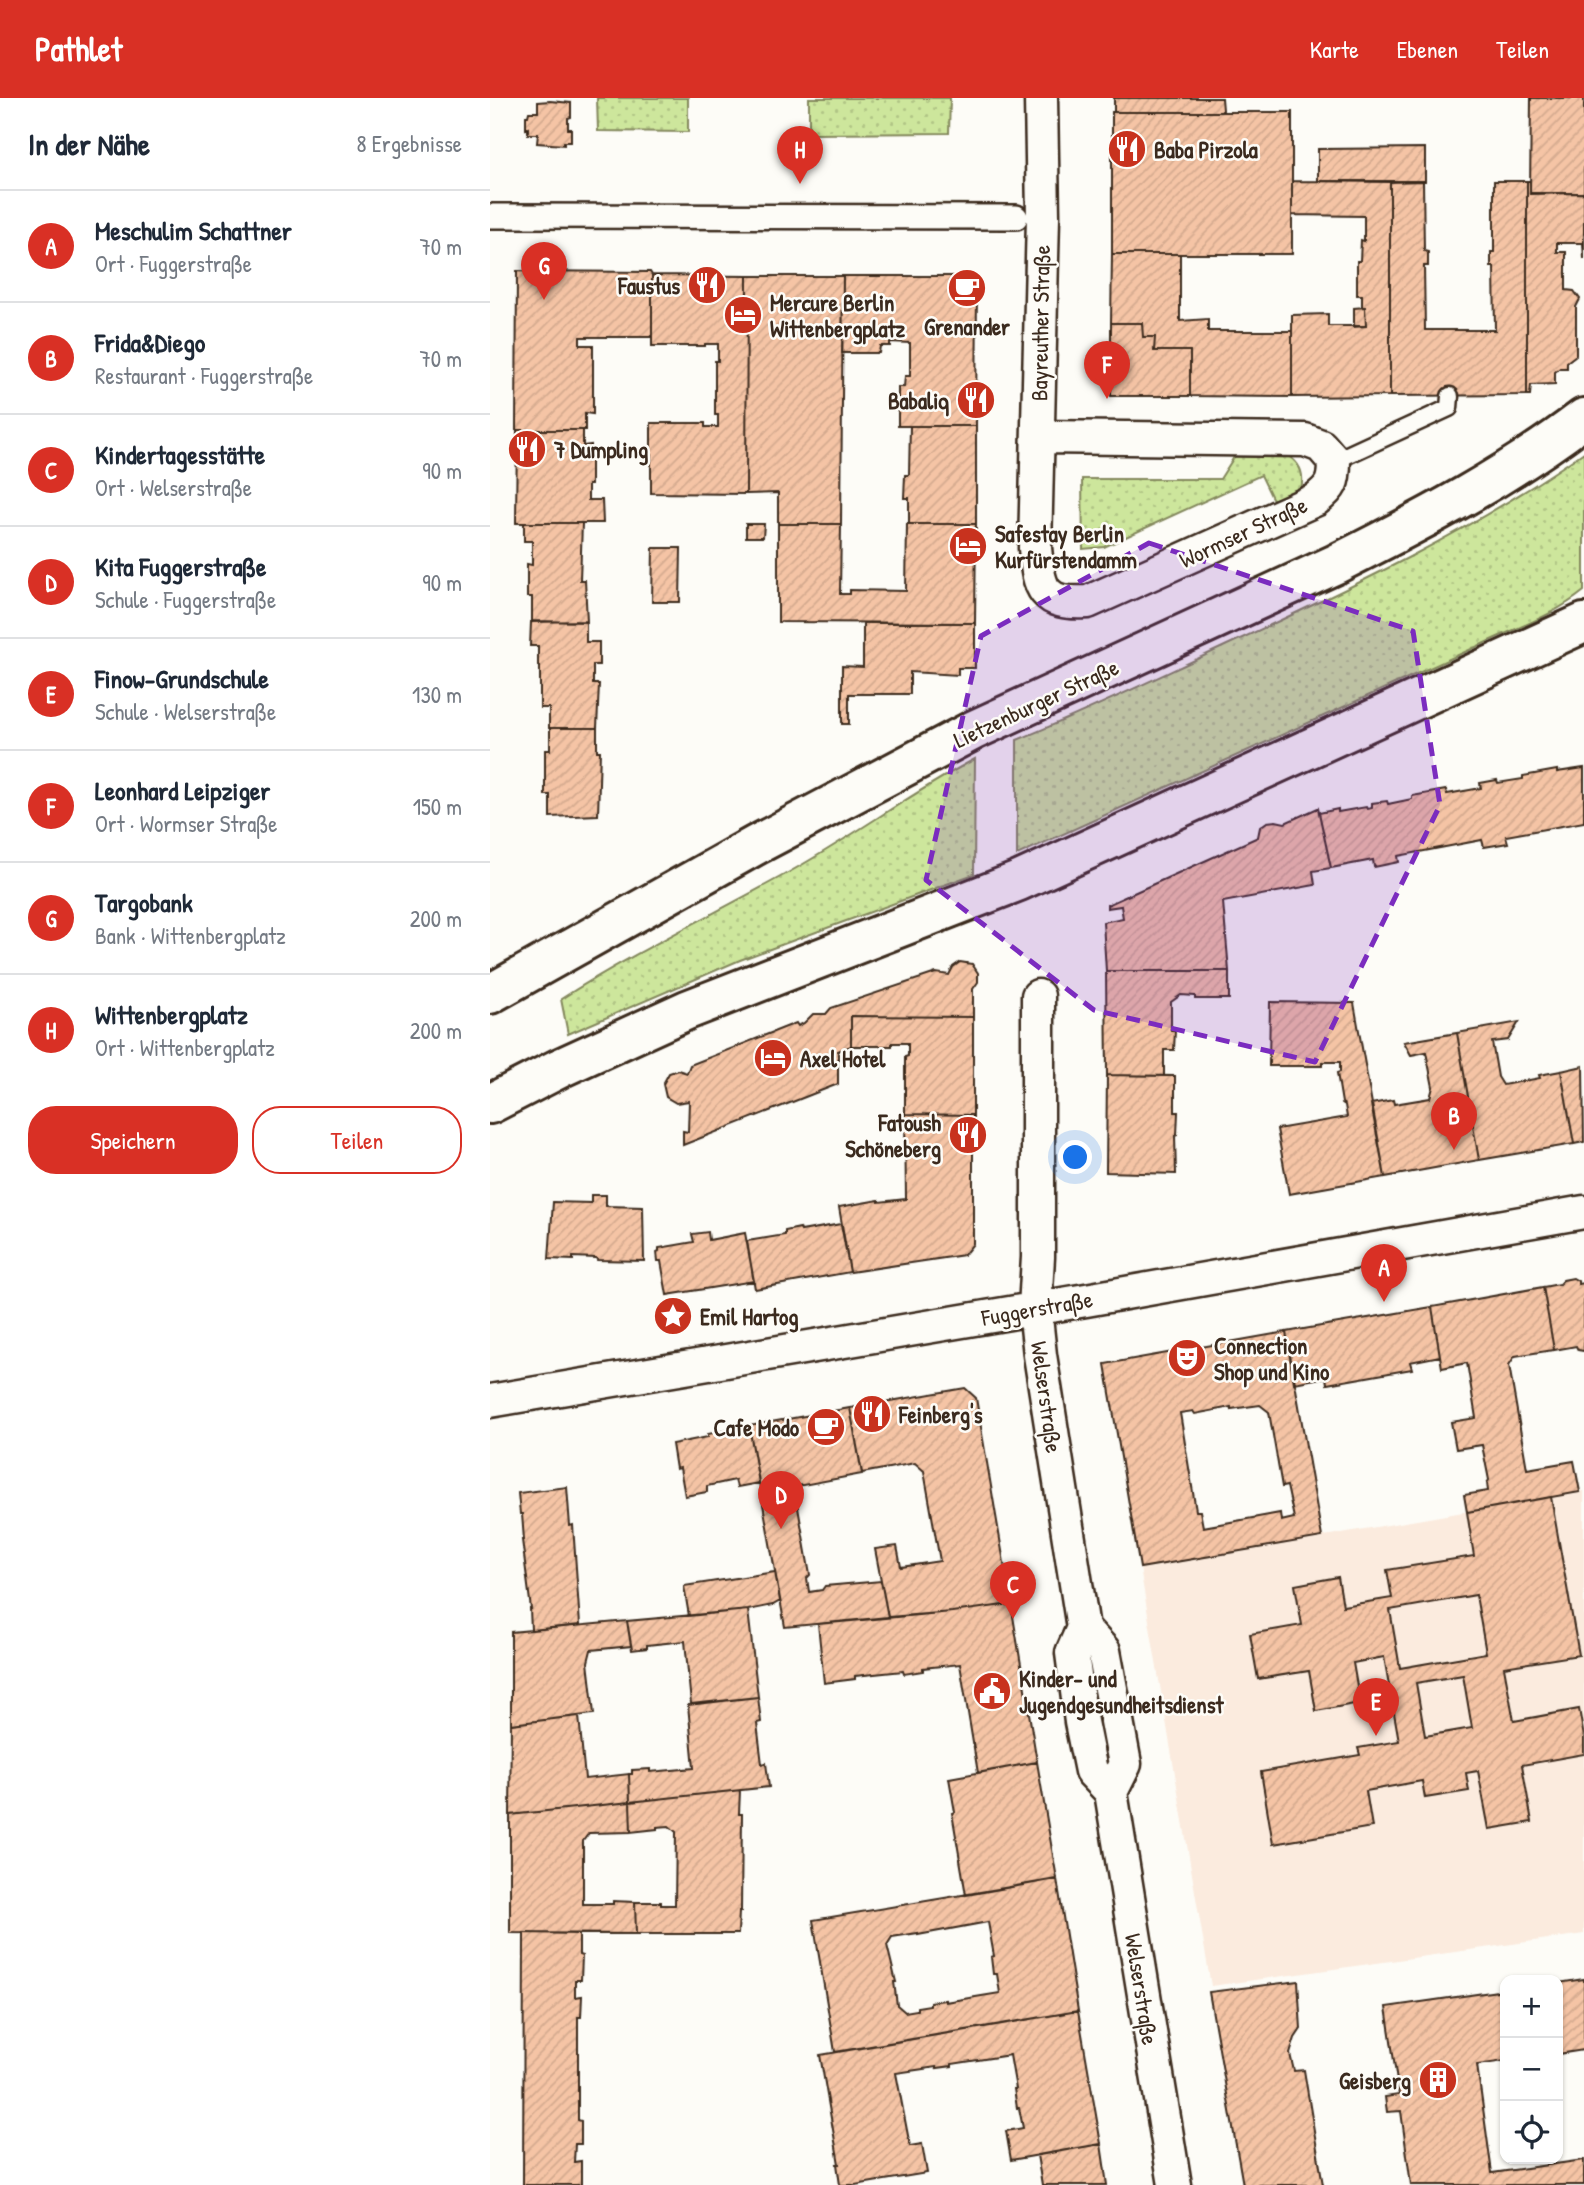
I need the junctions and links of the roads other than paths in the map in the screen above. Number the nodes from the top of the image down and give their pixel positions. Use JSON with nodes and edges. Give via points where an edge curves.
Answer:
{"nodes":[{"id":1,"x":1041,"y":98,"type":"edge"},
{"id":2,"x":490,"y":216,"type":"edge"},
{"id":3,"x":1029,"y":217,"type":"junction"},
{"id":4,"x":1450,"y":396,"type":"dead end"},
{"id":5,"x":1584,"y":418,"type":"edge"},
{"id":6,"x":1038,"y":436,"type":"junction"},
{"id":7,"x":1334,"y":461,"type":"junction"},
{"id":8,"x":1035,"y":548,"type":"joint"},
{"id":9,"x":1584,"y":624,"type":"edge"},
{"id":10,"x":490,"y":994,"type":"edge"},
{"id":11,"x":1038,"y":996,"type":"dead end"},
{"id":12,"x":490,"y":1104,"type":"edge"},
{"id":13,"x":1584,"y":1212,"type":"edge"},
{"id":14,"x":1035,"y":1308,"type":"junction"},
{"id":15,"x":490,"y":1401,"type":"edge"},
{"id":16,"x":1175,"y":2185,"type":"edge"}],
"edges":[{"from":1,"to":3,"type":"street","name":"Bayreuther Straße"},
{"from":2,"to":3,"type":"street"},
{"from":3,"to":6,"type":"street","name":"Bayreuther Straße"},
{"from":4,"to":7,"type":"lane","via":[[1449,408]]},
{"from":5,"to":10,"type":"main road","name":"Lietzenburger Straße","via":[[1483,486],[1395,535],[962,736]]},
{"from":6,"to":7,"type":"street","via":[[1305,440],[1321,446]]},
{"from":6,"to":8,"type":"street","name":"Bayreuther Straße"},
{"from":7,"to":8,"type":"street","name":"Wormser Straße","via":[[1334,479],[1315,500],[1088,602],[1069,604],[1049,596],[1042,587]]},
{"from":9,"to":12,"type":"main road","via":[[1019,881],[687,1010]]},
{"from":11,"to":14,"type":"street","name":"Welserstraße"},
{"from":13,"to":14,"type":"street","name":"Fuggerstraße"},
{"from":14,"to":15,"type":"street","name":"Fuggerstraße"},
{"from":14,"to":16,"type":"street","name":"Welserstraße","via":[[1083,1628],[1072,1653],[1081,1722],[1091,1771],[1111,1792]]}]}
